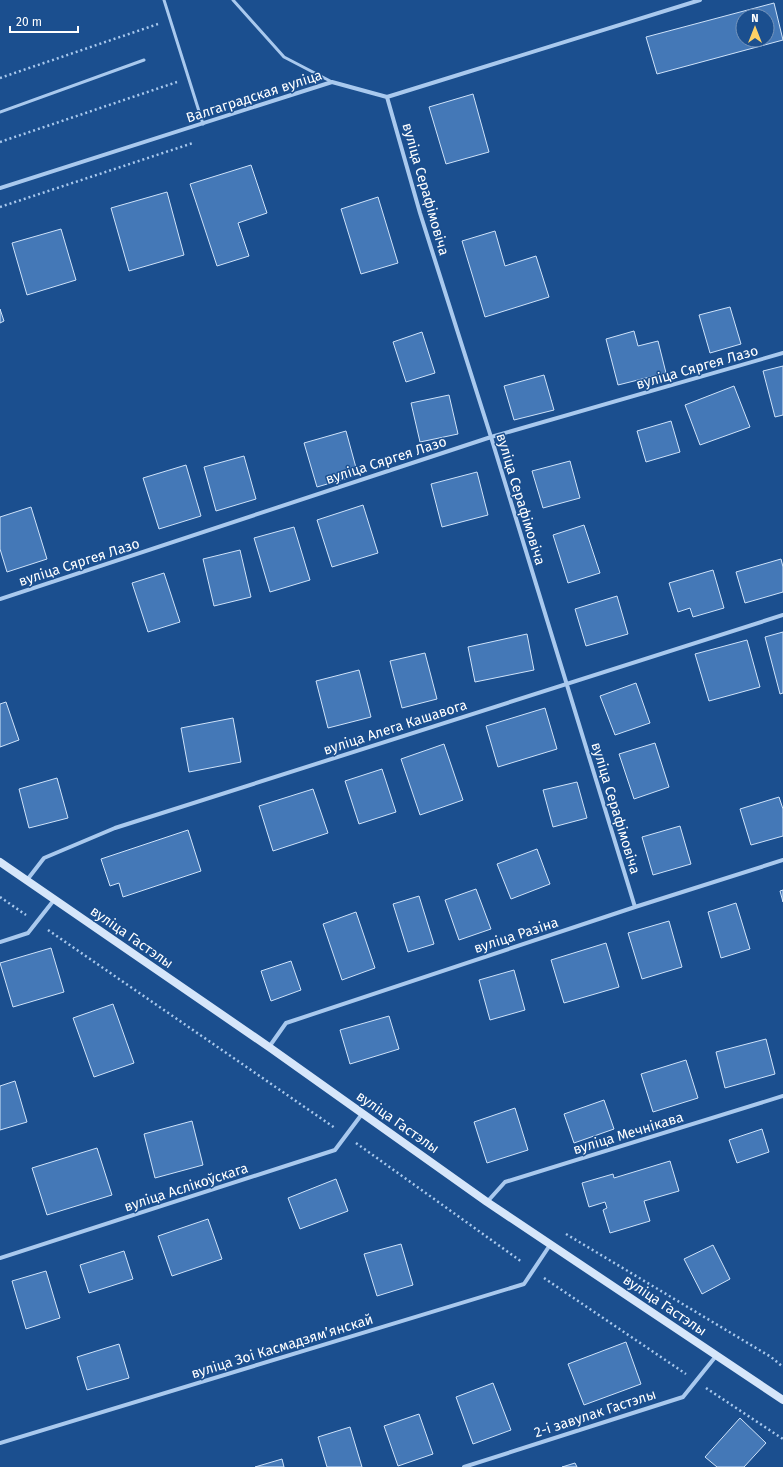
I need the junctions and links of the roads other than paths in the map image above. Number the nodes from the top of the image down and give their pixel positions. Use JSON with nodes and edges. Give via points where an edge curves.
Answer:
{"nodes":[{"id":1,"x":164,"y":0,"type":"edge"},
{"id":2,"x":233,"y":0,"type":"edge"},
{"id":3,"x":700,"y":0,"type":"edge"},
{"id":4,"x":144,"y":60,"type":"dead end"},
{"id":5,"x":332,"y":82,"type":"junction"},
{"id":6,"x":387,"y":97,"type":"junction"},
{"id":7,"x":0,"y":112,"type":"edge"},
{"id":8,"x":204,"y":124,"type":"junction"},
{"id":9,"x":0,"y":188,"type":"edge"},
{"id":10,"x":783,"y":353,"type":"edge"},
{"id":11,"x":491,"y":438,"type":"junction"},
{"id":12,"x":0,"y":599,"type":"edge"},
{"id":13,"x":783,"y":614,"type":"edge"},
{"id":14,"x":567,"y":683,"type":"junction"},
{"id":15,"x":783,"y":860,"type":"edge"},
{"id":16,"x":0,"y":862,"type":"edge"},
{"id":17,"x":27,"y":880,"type":"junction"},
{"id":18,"x":54,"y":899,"type":"junction"},
{"id":19,"x":635,"y":907,"type":"junction"},
{"id":20,"x":0,"y":942,"type":"edge"},
{"id":21,"x":269,"y":1048,"type":"junction"},
{"id":22,"x":783,"y":1096,"type":"edge"},
{"id":23,"x":362,"y":1113,"type":"junction"},
{"id":24,"x":487,"y":1202,"type":"junction"},
{"id":25,"x":550,"y":1244,"type":"junction"},
{"id":26,"x":0,"y":1258,"type":"edge"},
{"id":27,"x":716,"y":1355,"type":"junction"},
{"id":28,"x":783,"y":1400,"type":"edge"},
{"id":29,"x":0,"y":1443,"type":"edge"},
{"id":30,"x":464,"y":1467,"type":"edge"}],
"edges":[{"from":1,"to":8,"type":"lane"},
{"from":2,"to":5,"type":"lane","via":[[284,57]]},
{"from":3,"to":6,"type":"street"},
{"from":4,"to":7,"type":"lane"},
{"from":5,"to":6,"type":"street","name":"Валгаградская вуліца"},
{"from":5,"to":8,"type":"street","name":"Валгаградская вуліца"},
{"from":6,"to":11,"type":"street","name":"вуліца Серафімовіча","via":[[420,213]]},
{"from":8,"to":9,"type":"street","name":"Валгаградская вуліца"},
{"from":10,"to":11,"type":"street","name":"вуліца Сяргея Лазо"},
{"from":11,"to":12,"type":"street","name":"вуліца Сяргея Лазо"},
{"from":11,"to":14,"type":"street","name":"вуліца Серафімовіча"},
{"from":13,"to":14,"type":"street","name":"вуліца Алега Кашавога"},
{"from":14,"to":17,"type":"street","name":"вуліца Алега Кашавога","via":[[115,828],[44,858]]},
{"from":14,"to":19,"type":"street","name":"вуліца Серафімовіча"},
{"from":15,"to":19,"type":"street","name":"вуліца Разіна"},
{"from":16,"to":17,"type":"main road","name":"вуліца Гастэлы"},
{"from":17,"to":18,"type":"main road","name":"вуліца Гастэлы"},
{"from":18,"to":20,"type":"street","via":[[28,933]]},
{"from":18,"to":21,"type":"main road","name":"вуліца Гастэлы"},
{"from":19,"to":21,"type":"street","name":"вуліца Разіна","via":[[286,1023]]},
{"from":21,"to":23,"type":"main road","name":"вуліца Гастэлы"},
{"from":22,"to":24,"type":"street","name":"вуліца Мечнікава","via":[[505,1182]]},
{"from":23,"to":24,"type":"main road","name":"вуліца Гастэлы"},
{"from":23,"to":26,"type":"street","name":"вуліца Аслікоўскага","via":[[335,1150]]},
{"from":24,"to":25,"type":"main road","name":"вуліца Гастэлы"},
{"from":25,"to":27,"type":"main road","name":"вуліца Гастэлы"},
{"from":25,"to":29,"type":"street","name":"вуліца Зоі Касмадзямʼянскай","via":[[524,1284]]},
{"from":27,"to":28,"type":"main road","name":"вуліца Гастэлы"},
{"from":27,"to":30,"type":"street","name":"2-і завулак Гастэлы","via":[[683,1396]]}]}
